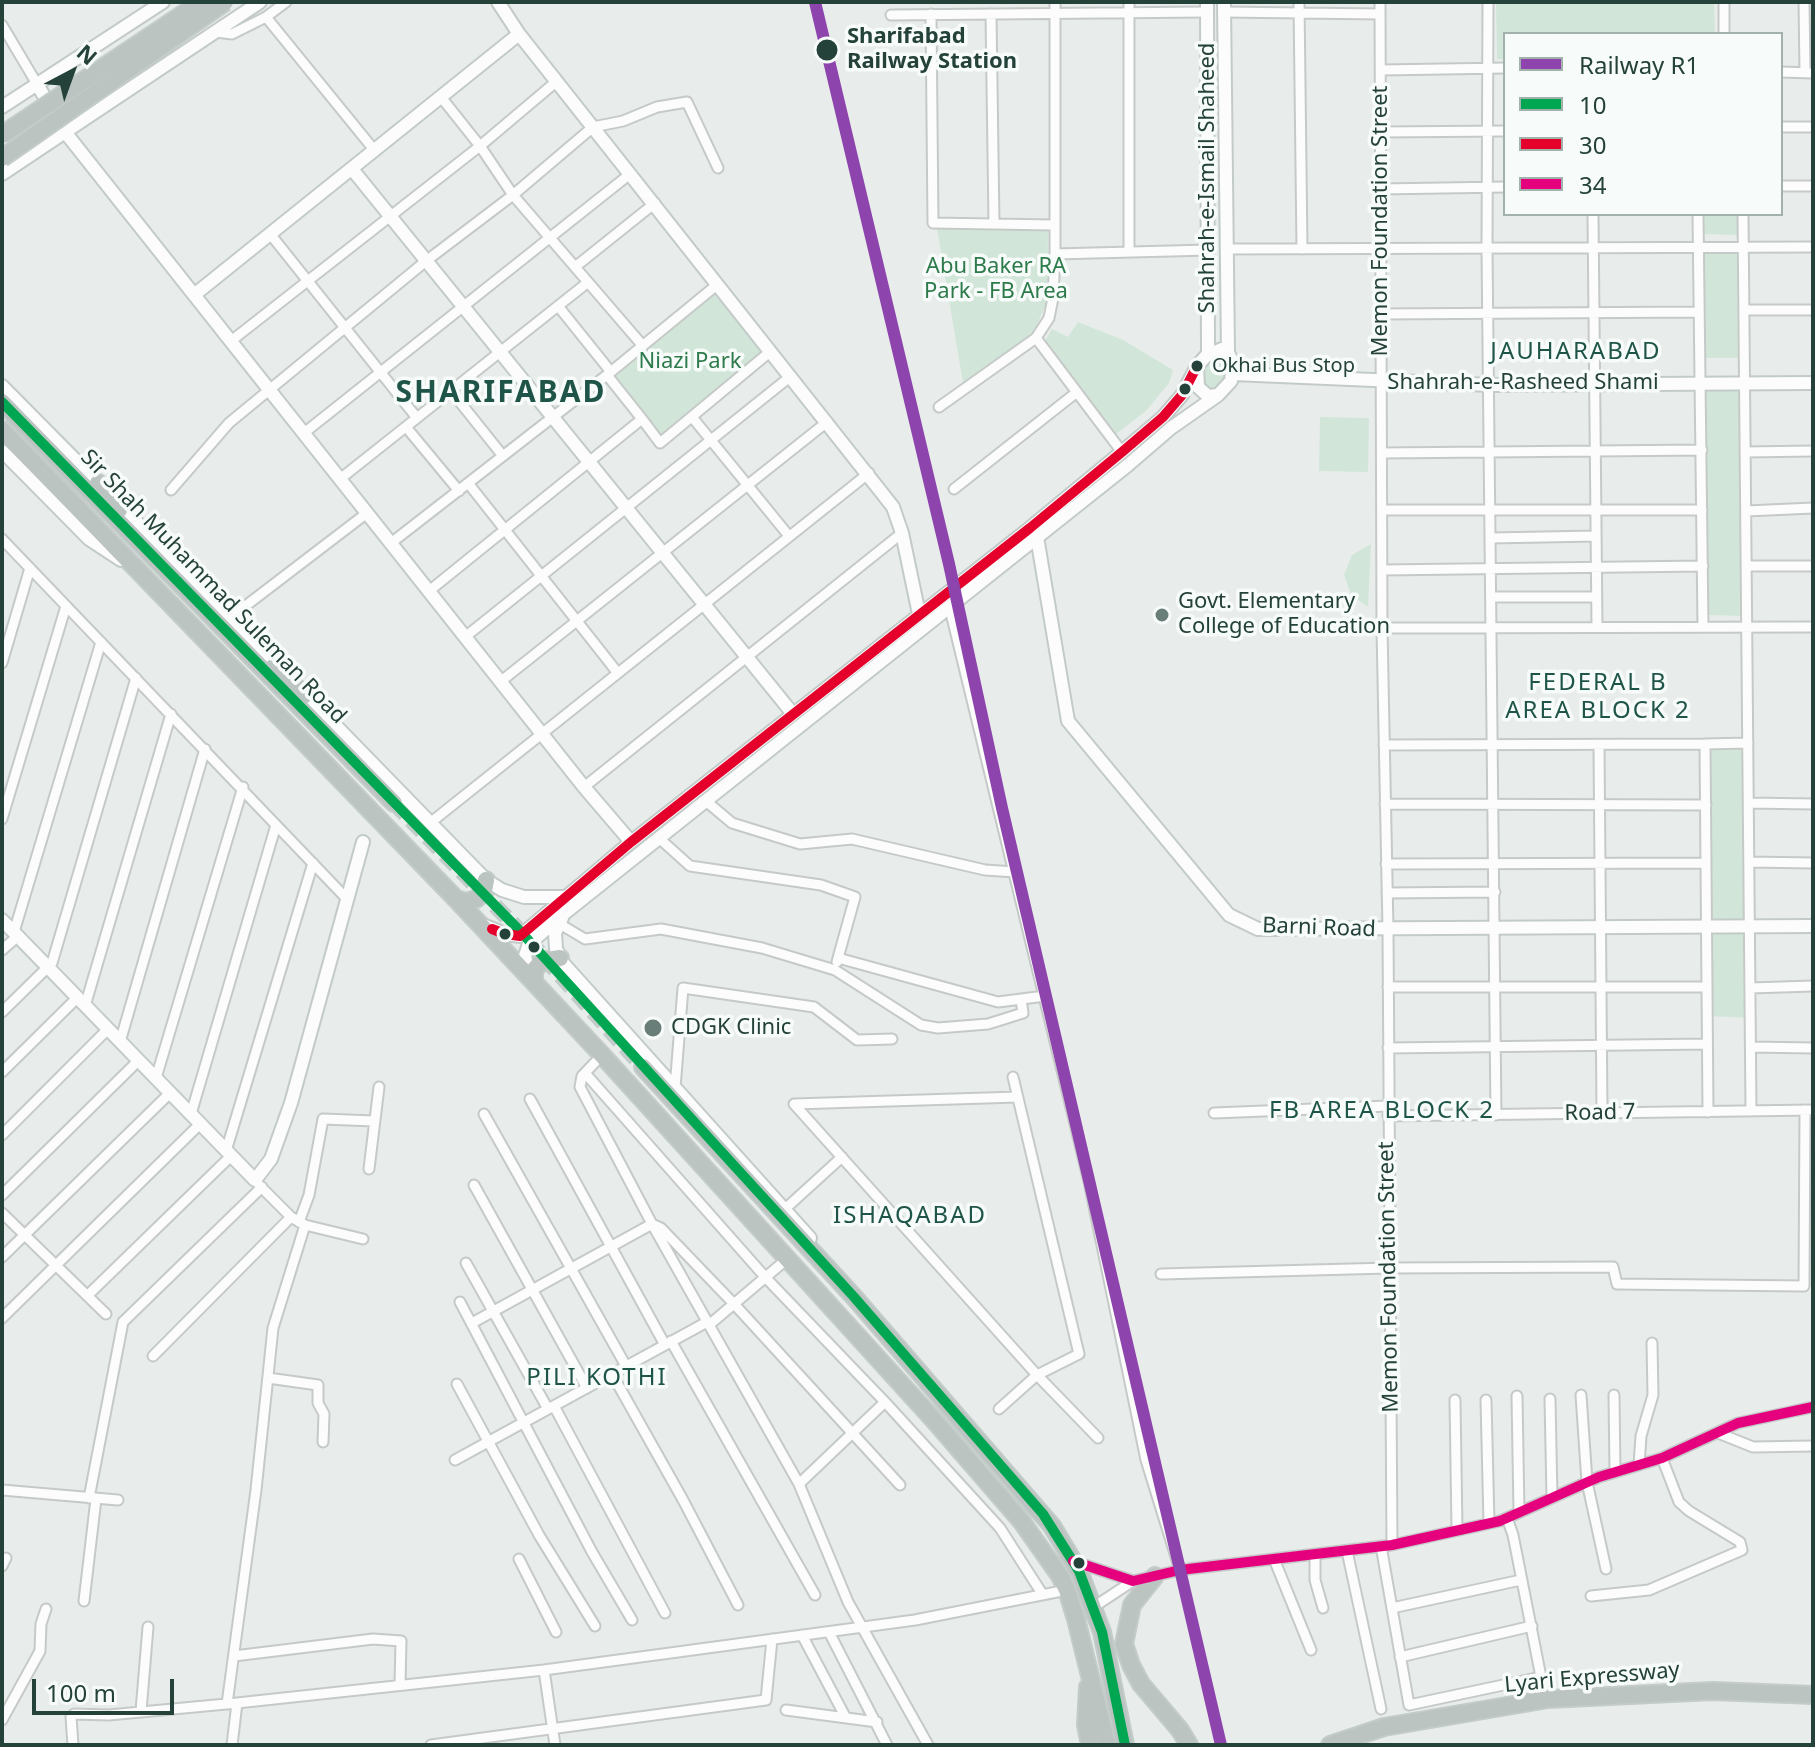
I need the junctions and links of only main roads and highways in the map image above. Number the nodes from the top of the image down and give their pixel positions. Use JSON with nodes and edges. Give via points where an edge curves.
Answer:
{"nodes":[{"id":1,"x":201,"y":2,"type":"edge"},
{"id":2,"x":225,"y":2,"type":"edge"},
{"id":3,"x":2,"y":135,"type":"edge"},
{"id":4,"x":2,"y":158,"type":"edge"},
{"id":5,"x":2,"y":402,"type":"edge"},
{"id":6,"x":2,"y":430,"type":"edge"},
{"id":7,"x":98,"y":483,"type":"road end"},
{"id":8,"x":180,"y":587,"type":"junction"},
{"id":9,"x":210,"y":616,"type":"junction"},
{"id":10,"x":305,"y":695,"type":"road end"},
{"id":11,"x":394,"y":803,"type":"tunnel mouth"},
{"id":12,"x":486,"y":880,"type":"road end"},
{"id":13,"x":456,"y":899,"type":"junction"},
{"id":14,"x":560,"y":958,"type":"road end"},
{"id":15,"x":532,"y":980,"type":"junction"},
{"id":16,"x":643,"y":1067,"type":"tunnel mouth"},
{"id":17,"x":1155,"y":1576,"type":"road end"},
{"id":18,"x":1086,"y":1587,"type":"junction"},
{"id":19,"x":1067,"y":1590,"type":"junction"},
{"id":20,"x":1102,"y":1632,"type":"junction"},
{"id":21,"x":1131,"y":1665,"type":"junction"},
{"id":22,"x":1088,"y":1668,"type":"junction"},
{"id":23,"x":1813,"y":1695,"type":"edge"},
{"id":24,"x":1090,"y":1745,"type":"edge"},
{"id":25,"x":1107,"y":1745,"type":"edge"},
{"id":26,"x":1125,"y":1745,"type":"edge"},
{"id":27,"x":1189,"y":1745,"type":"edge"},
{"id":28,"x":1330,"y":1745,"type":"edge"}],
"edges":[{"from":1,"to":3,"type":"highway","bridge":true},
{"from":2,"to":4,"type":"highway","bridge":true},
{"from":5,"to":8,"type":"highway","name":"Sir Shah Muhammad Suleman Road"},
{"from":6,"to":13,"type":"highway","name":"Sir Shah Muhammad Suleman Road"},
{"from":7,"to":8,"type":"highway"},
{"from":8,"to":9,"type":"highway","name":"Sir Shah Muhammad Suleman Road"},
{"from":9,"to":10,"type":"highway"},
{"from":9,"to":11,"type":"highway","name":"Sir Shah Muhammad Suleman Road"},
{"from":12,"to":13,"type":"highway","via":[[476,899]]},
{"from":13,"to":15,"type":"highway","name":"Sir Shah Muhammad Suleman Road"},
{"from":14,"to":15,"type":"highway","via":[[542,961]]},
{"from":15,"to":19,"type":"highway","name":"Sir Shah Muhammad Suleman Road","via":[[1022,1522]]},
{"from":16,"to":18,"type":"highway","via":[[1043,1514]]},
{"from":17,"to":21,"type":"highway","via":[[1132,1605],[1127,1621],[1124,1644]]},
{"from":18,"to":19,"type":"highway"},
{"from":18,"to":20,"type":"highway"},
{"from":19,"to":22,"type":"highway","name":"Sir Shah Muhammad Suleman Road"},
{"from":20,"to":21,"type":"highway"},
{"from":20,"to":26,"type":"highway"},
{"from":21,"to":27,"type":"highway"},
{"from":22,"to":24,"type":"highway"},
{"from":22,"to":25,"type":"highway","name":"Sir Shah Muhammad Suleman Road"},
{"from":23,"to":28,"type":"highway","name":"Lyari Expressway","via":[[1713,1691],[1548,1699],[1384,1727]]}]}
